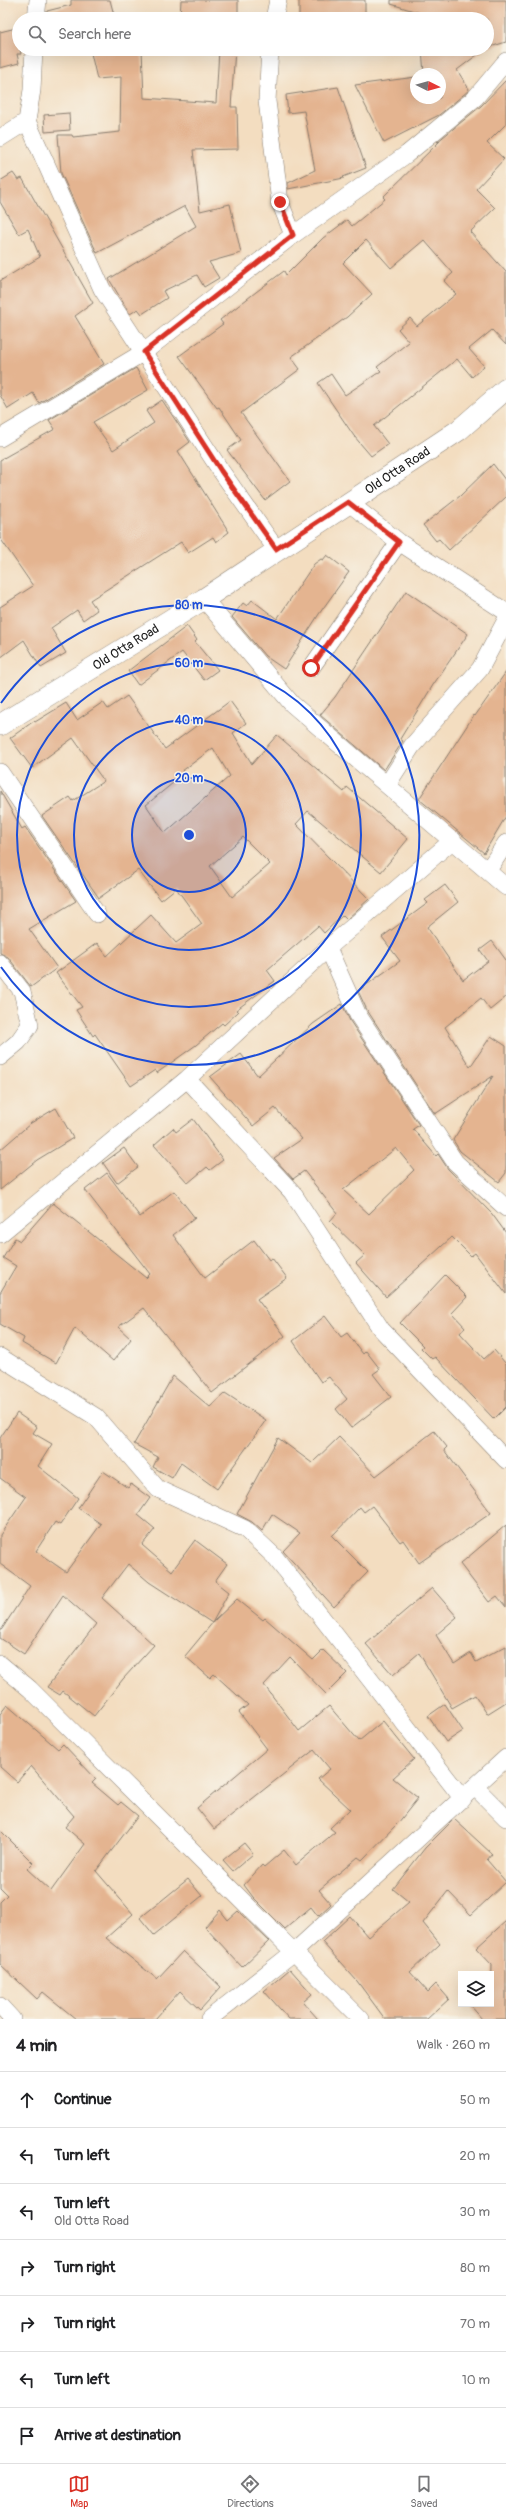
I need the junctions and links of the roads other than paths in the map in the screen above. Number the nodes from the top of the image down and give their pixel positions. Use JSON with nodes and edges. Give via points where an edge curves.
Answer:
{"nodes":[{"id":1,"x":38,"y":0,"type":"edge"},
{"id":2,"x":278,"y":0,"type":"edge"},
{"id":3,"x":37,"y":12,"type":"edge"},
{"id":4,"x":275,"y":12,"type":"edge"},
{"id":5,"x":34,"y":56,"type":"edge"},
{"id":6,"x":270,"y":56,"type":"edge"},
{"id":7,"x":506,"y":60,"type":"edge"},
{"id":8,"x":27,"y":121,"type":"junction"},
{"id":9,"x":0,"y":138,"type":"edge"},
{"id":10,"x":293,"y":235,"type":"junction"},
{"id":11,"x":144,"y":352,"type":"junction"},
{"id":12,"x":506,"y":389,"type":"edge"},
{"id":13,"x":0,"y":438,"type":"edge"},
{"id":14,"x":348,"y":502,"type":"junction"},
{"id":15,"x":399,"y":542,"type":"junction"},
{"id":16,"x":276,"y":549,"type":"junction"},
{"id":17,"x":204,"y":599,"type":"junction"},
{"id":18,"x":506,"y":612,"type":"edge"},
{"id":19,"x":506,"y":620,"type":"edge"},
{"id":20,"x":311,"y":668,"type":"dead end"},
{"id":21,"x":0,"y":725,"type":"edge"},
{"id":22,"x":0,"y":772,"type":"edge"},
{"id":23,"x":387,"y":785,"type":"junction"},
{"id":24,"x":453,"y":840,"type":"junction"},
{"id":25,"x":506,"y":843,"type":"edge"},
{"id":26,"x":488,"y":870,"type":"junction"},
{"id":27,"x":506,"y":887,"type":"edge"},
{"id":28,"x":97,"y":914,"type":"dead end"},
{"id":29,"x":328,"y":948,"type":"junction"},
{"id":30,"x":0,"y":963,"type":"edge"},
{"id":31,"x":0,"y":1057,"type":"edge"},
{"id":32,"x":187,"y":1079,"type":"junction"},
{"id":33,"x":506,"y":1208,"type":"edge"},
{"id":34,"x":0,"y":1234,"type":"edge"},
{"id":35,"x":0,"y":1357,"type":"edge"},
{"id":36,"x":506,"y":1460,"type":"edge"},
{"id":37,"x":0,"y":1664,"type":"edge"},
{"id":38,"x":506,"y":1758,"type":"edge"},
{"id":39,"x":469,"y":1794,"type":"junction"},
{"id":40,"x":506,"y":1818,"type":"edge"},
{"id":41,"x":294,"y":1952,"type":"junction"},
{"id":42,"x":0,"y":2006,"type":"edge"},
{"id":43,"x":12,"y":2019,"type":"edge"},
{"id":44,"x":209,"y":2019,"type":"edge"},
{"id":45,"x":361,"y":2019,"type":"edge"}],
"edges":[{"from":1,"to":3,"type":"street"},
{"from":2,"to":4,"type":"street"},
{"from":5,"to":8,"type":"street"},
{"from":6,"to":10,"type":"street","via":[[267,101],[280,202]]},
{"from":7,"to":10,"type":"street","via":[[474,98],[408,154]]},
{"from":8,"to":9,"type":"street"},
{"from":8,"to":11,"type":"street","via":[[102,289]]},
{"from":10,"to":11,"type":"street"},
{"from":11,"to":13,"type":"street"},
{"from":11,"to":16,"type":"street","via":[[221,471]]},
{"from":12,"to":14,"type":"street","name":"Old Otta Road","via":[[459,430]]},
{"from":14,"to":15,"type":"street"},
{"from":14,"to":16,"type":"street","name":"Old Otta Road"},
{"from":15,"to":18,"type":"street"},
{"from":15,"to":20,"type":"street"},
{"from":16,"to":17,"type":"street","name":"Old Otta Road"},
{"from":17,"to":21,"type":"street","name":"Old Otta Road"},
{"from":17,"to":23,"type":"street","via":[[292,704]]},
{"from":19,"to":23,"type":"street","via":[[480,669],[412,746]]},
{"from":22,"to":28,"type":"street"},
{"from":23,"to":24,"type":"street"},
{"from":24,"to":26,"type":"street"},
{"from":24,"to":29,"type":"street"},
{"from":25,"to":26,"type":"street"},
{"from":26,"to":27,"type":"street"},
{"from":29,"to":32,"type":"street"},
{"from":29,"to":33,"type":"street","via":[[358,1015],[455,1162]]},
{"from":30,"to":31,"type":"street","via":[[22,991],[30,1025],[18,1042]]},
{"from":32,"to":34,"type":"street"},
{"from":32,"to":36,"type":"street","via":[[292,1192],[381,1328]]},
{"from":35,"to":39,"type":"street","via":[[96,1417],[158,1489],[245,1529],[274,1556]]},
{"from":37,"to":41,"type":"street","via":[[30,1689]]},
{"from":38,"to":39,"type":"street"},
{"from":39,"to":40,"type":"street"},
{"from":39,"to":41,"type":"street"},
{"from":41,"to":44,"type":"street"},
{"from":41,"to":45,"type":"street"},
{"from":42,"to":43,"type":"street"}]}
